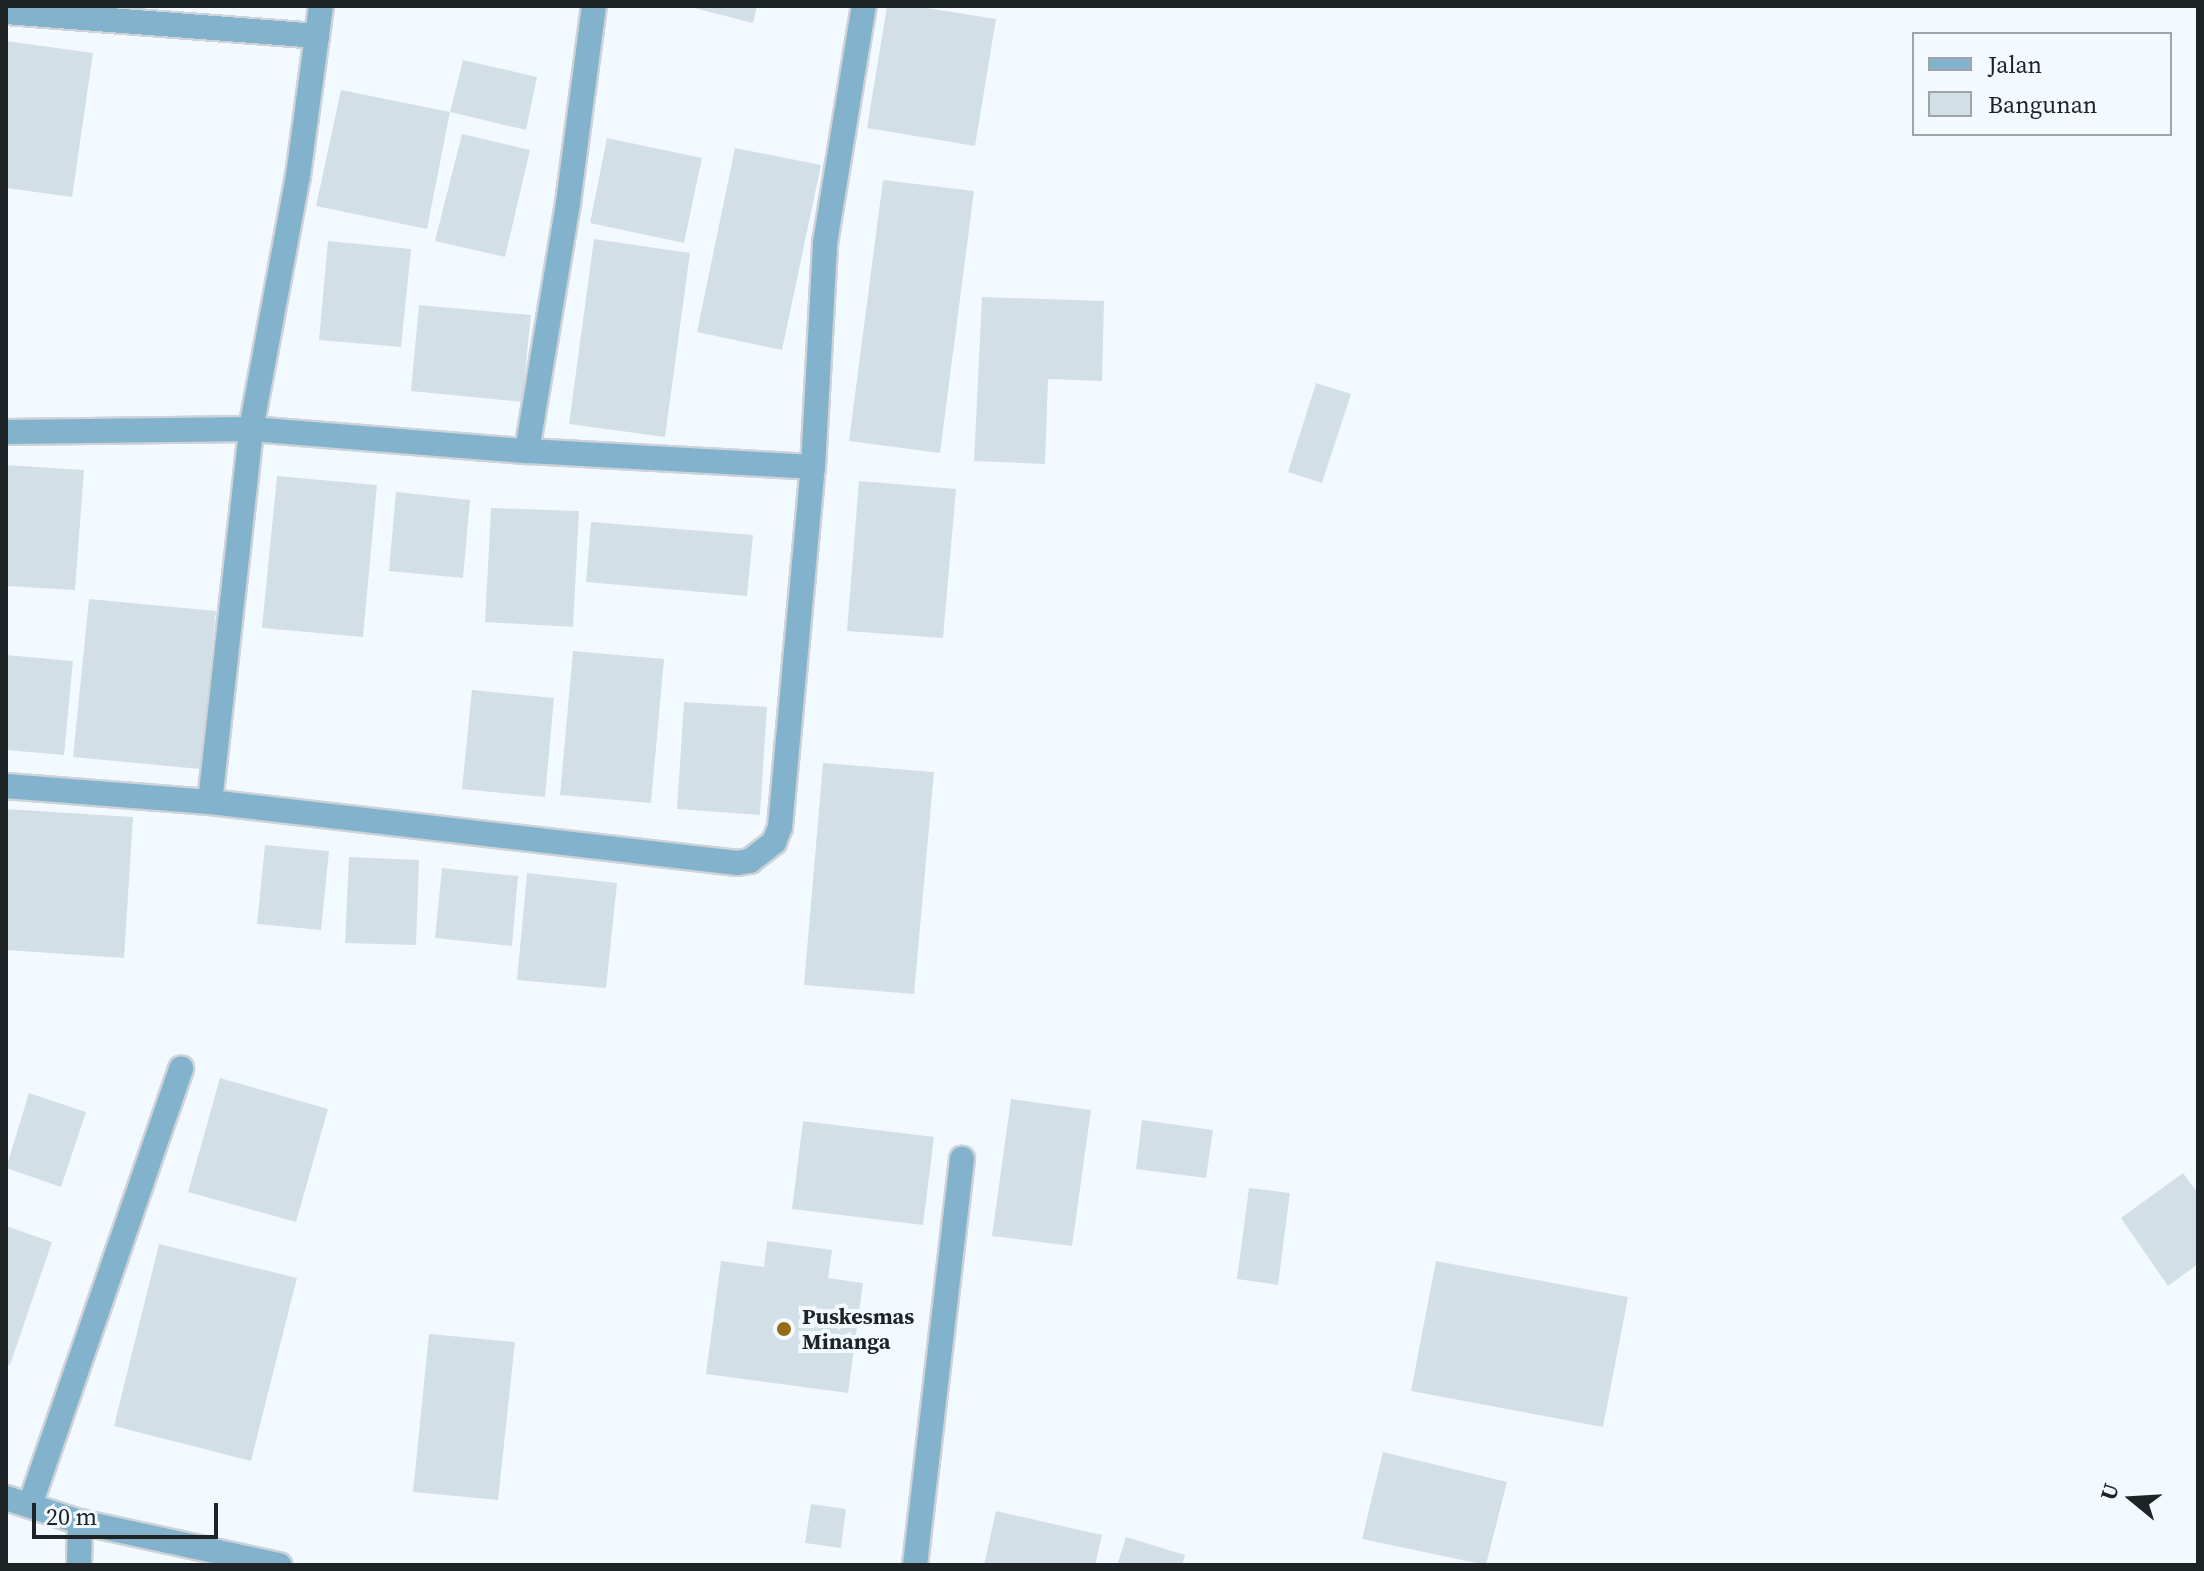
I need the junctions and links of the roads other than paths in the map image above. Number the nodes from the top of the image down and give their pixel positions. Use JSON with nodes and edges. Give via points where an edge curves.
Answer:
{"nodes":[{"id":1,"x":321,"y":6,"type":"edge"},
{"id":2,"x":594,"y":6,"type":"edge"},
{"id":3,"x":864,"y":6,"type":"edge"},
{"id":4,"x":6,"y":12,"type":"edge"},
{"id":5,"x":317,"y":36,"type":"junction"},
{"id":6,"x":251,"y":429,"type":"junction"},
{"id":7,"x":6,"y":432,"type":"edge"},
{"id":8,"x":527,"y":451,"type":"junction"},
{"id":9,"x":813,"y":467,"type":"junction"},
{"id":10,"x":6,"y":786,"type":"edge"},
{"id":11,"x":210,"y":802,"type":"junction"},
{"id":12,"x":181,"y":1068,"type":"dead end"},
{"id":13,"x":962,"y":1159,"type":"dead end"},
{"id":14,"x":6,"y":1498,"type":"edge"},
{"id":15,"x":30,"y":1505,"type":"junction"},
{"id":16,"x":80,"y":1522,"type":"junction"},
{"id":17,"x":79,"y":1565,"type":"edge"},
{"id":18,"x":279,"y":1565,"type":"edge"},
{"id":19,"x":915,"y":1565,"type":"edge"}],
"edges":[{"from":1,"to":5,"type":"street"},
{"from":2,"to":8,"type":"street"},
{"from":3,"to":9,"type":"street","via":[[825,243]]},
{"from":4,"to":5,"type":"street"},
{"from":5,"to":6,"type":"street","via":[[298,176]]},
{"from":6,"to":7,"type":"street"},
{"from":6,"to":8,"type":"street"},
{"from":6,"to":11,"type":"street"},
{"from":8,"to":9,"type":"street"},
{"from":9,"to":11,"type":"street","via":[[780,827],[774,842],[750,861]]},
{"from":10,"to":11,"type":"street"},
{"from":12,"to":15,"type":"street"},
{"from":13,"to":19,"type":"street"},
{"from":14,"to":15,"type":"street"},
{"from":15,"to":16,"type":"street"},
{"from":16,"to":17,"type":"street"},
{"from":16,"to":18,"type":"street"}]}
